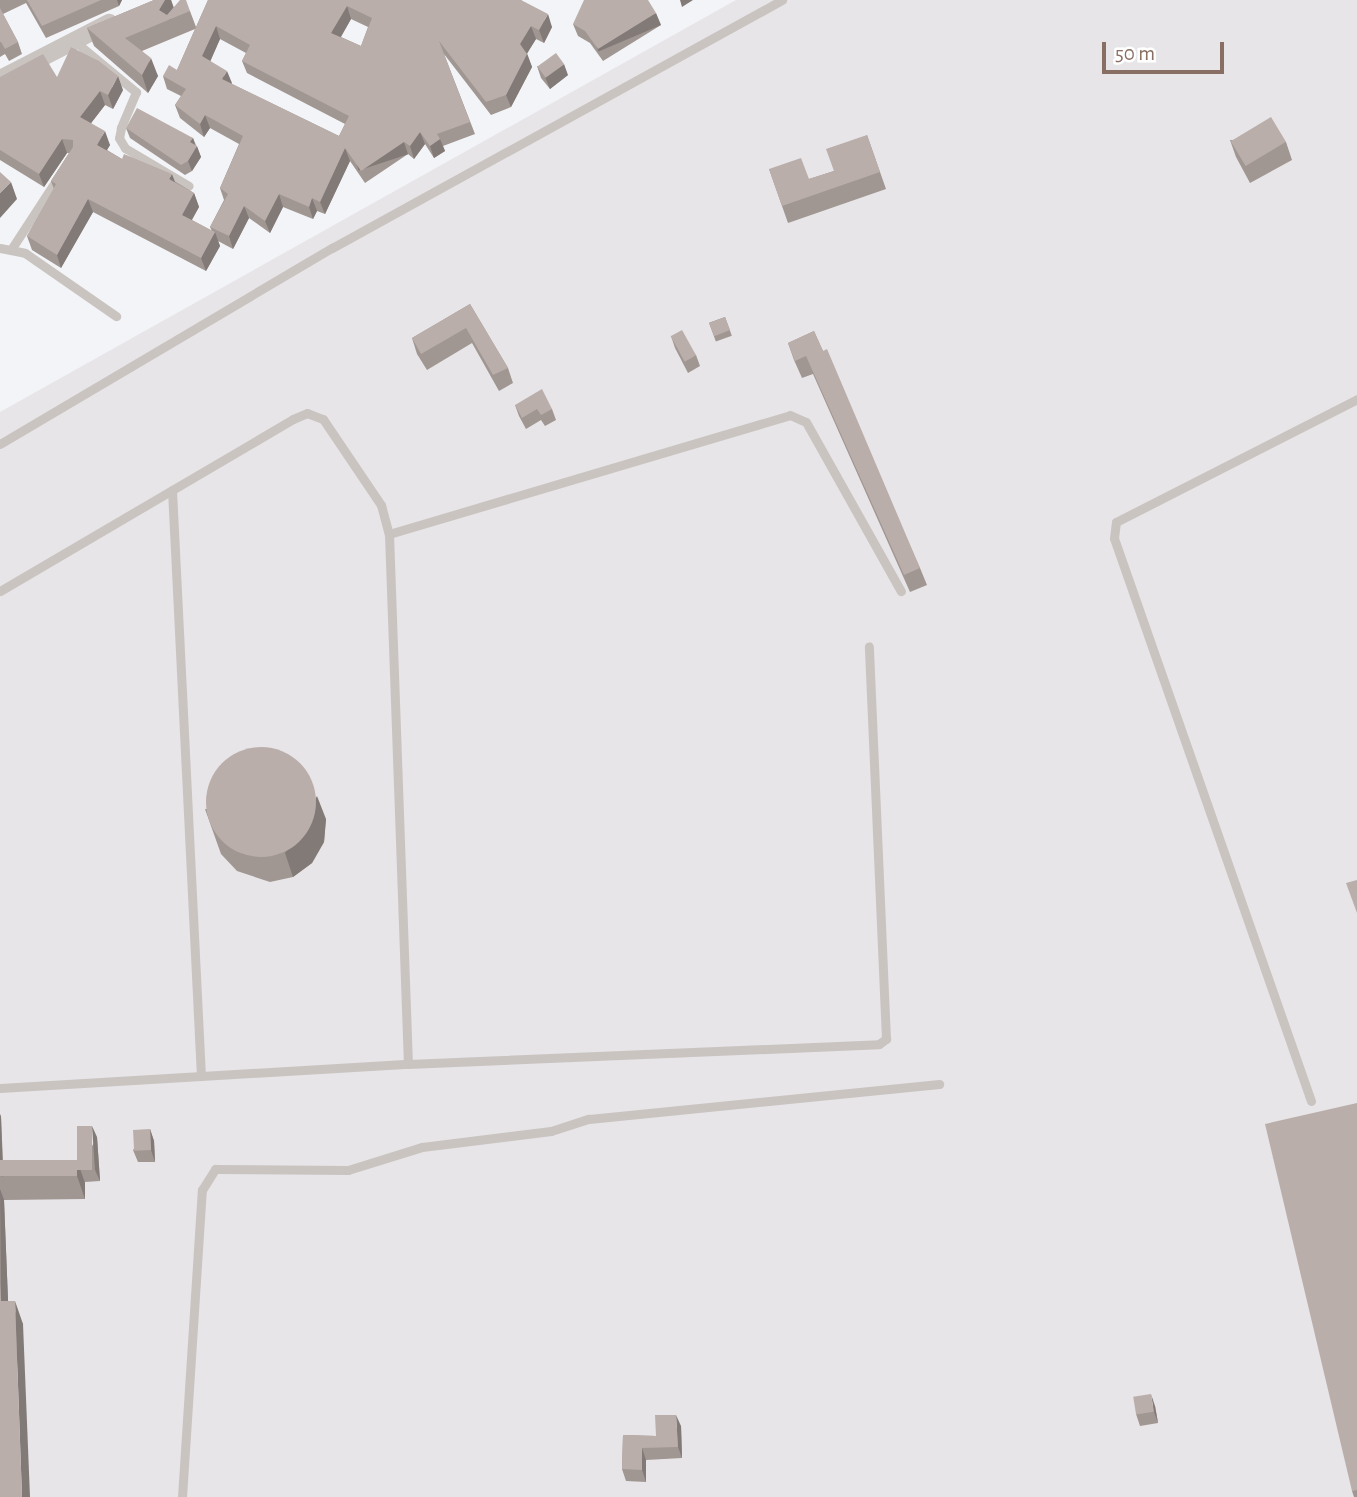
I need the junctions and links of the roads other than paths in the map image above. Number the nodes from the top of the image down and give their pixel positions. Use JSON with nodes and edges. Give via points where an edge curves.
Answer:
{"nodes":[{"id":1,"x":782,"y":0,"type":"edge"},
{"id":2,"x":121,"y":17,"type":"edge"},
{"id":3,"x":73,"y":40,"type":"junction"},
{"id":4,"x":0,"y":79,"type":"edge"},
{"id":5,"x":64,"y":169,"type":"edge"},
{"id":6,"x":189,"y":186,"type":"dead end"},
{"id":7,"x":0,"y":248,"type":"edge"},
{"id":8,"x":12,"y":248,"type":"junction"},
{"id":9,"x":116,"y":316,"type":"dead end"},
{"id":10,"x":1357,"y":399,"type":"edge"},
{"id":11,"x":0,"y":444,"type":"edge"},
{"id":12,"x":172,"y":490,"type":"junction"},
{"id":13,"x":389,"y":534,"type":"junction"},
{"id":14,"x":0,"y":591,"type":"edge"},
{"id":15,"x":901,"y":591,"type":"dead end"},
{"id":16,"x":869,"y":646,"type":"dead end"},
{"id":17,"x":408,"y":1063,"type":"junction"},
{"id":18,"x":201,"y":1076,"type":"junction"},
{"id":19,"x":939,"y":1084,"type":"dead end"},
{"id":20,"x":0,"y":1088,"type":"edge"},
{"id":21,"x":1311,"y":1101,"type":"dead end"},
{"id":22,"x":181,"y":1497,"type":"edge"}],
"edges":[{"from":1,"to":11,"type":"lane","via":[[332,248]]},
{"from":2,"to":3,"type":"street"},
{"from":3,"to":4,"type":"street"},
{"from":3,"to":6,"type":"lane","via":[[136,92],[119,138],[125,148]]},
{"from":5,"to":8,"type":"lane"},
{"from":7,"to":8,"type":"lane"},
{"from":8,"to":9,"type":"lane"},
{"from":10,"to":21,"type":"lane","via":[[1116,522],[1114,538]]},
{"from":12,"to":13,"type":"lane","via":[[307,413],[323,419],[381,505]]},
{"from":12,"to":14,"type":"lane"},
{"from":12,"to":18,"type":"lane"},
{"from":13,"to":15,"type":"lane","via":[[790,415],[806,422]]},
{"from":13,"to":17,"type":"lane"},
{"from":16,"to":17,"type":"lane","via":[[886,1039],[879,1044]]},
{"from":17,"to":18,"type":"lane"},
{"from":18,"to":20,"type":"lane"},
{"from":19,"to":22,"type":"lane","via":[[589,1119],[551,1131],[422,1147],[348,1170],[215,1169],[202,1190]]}]}
